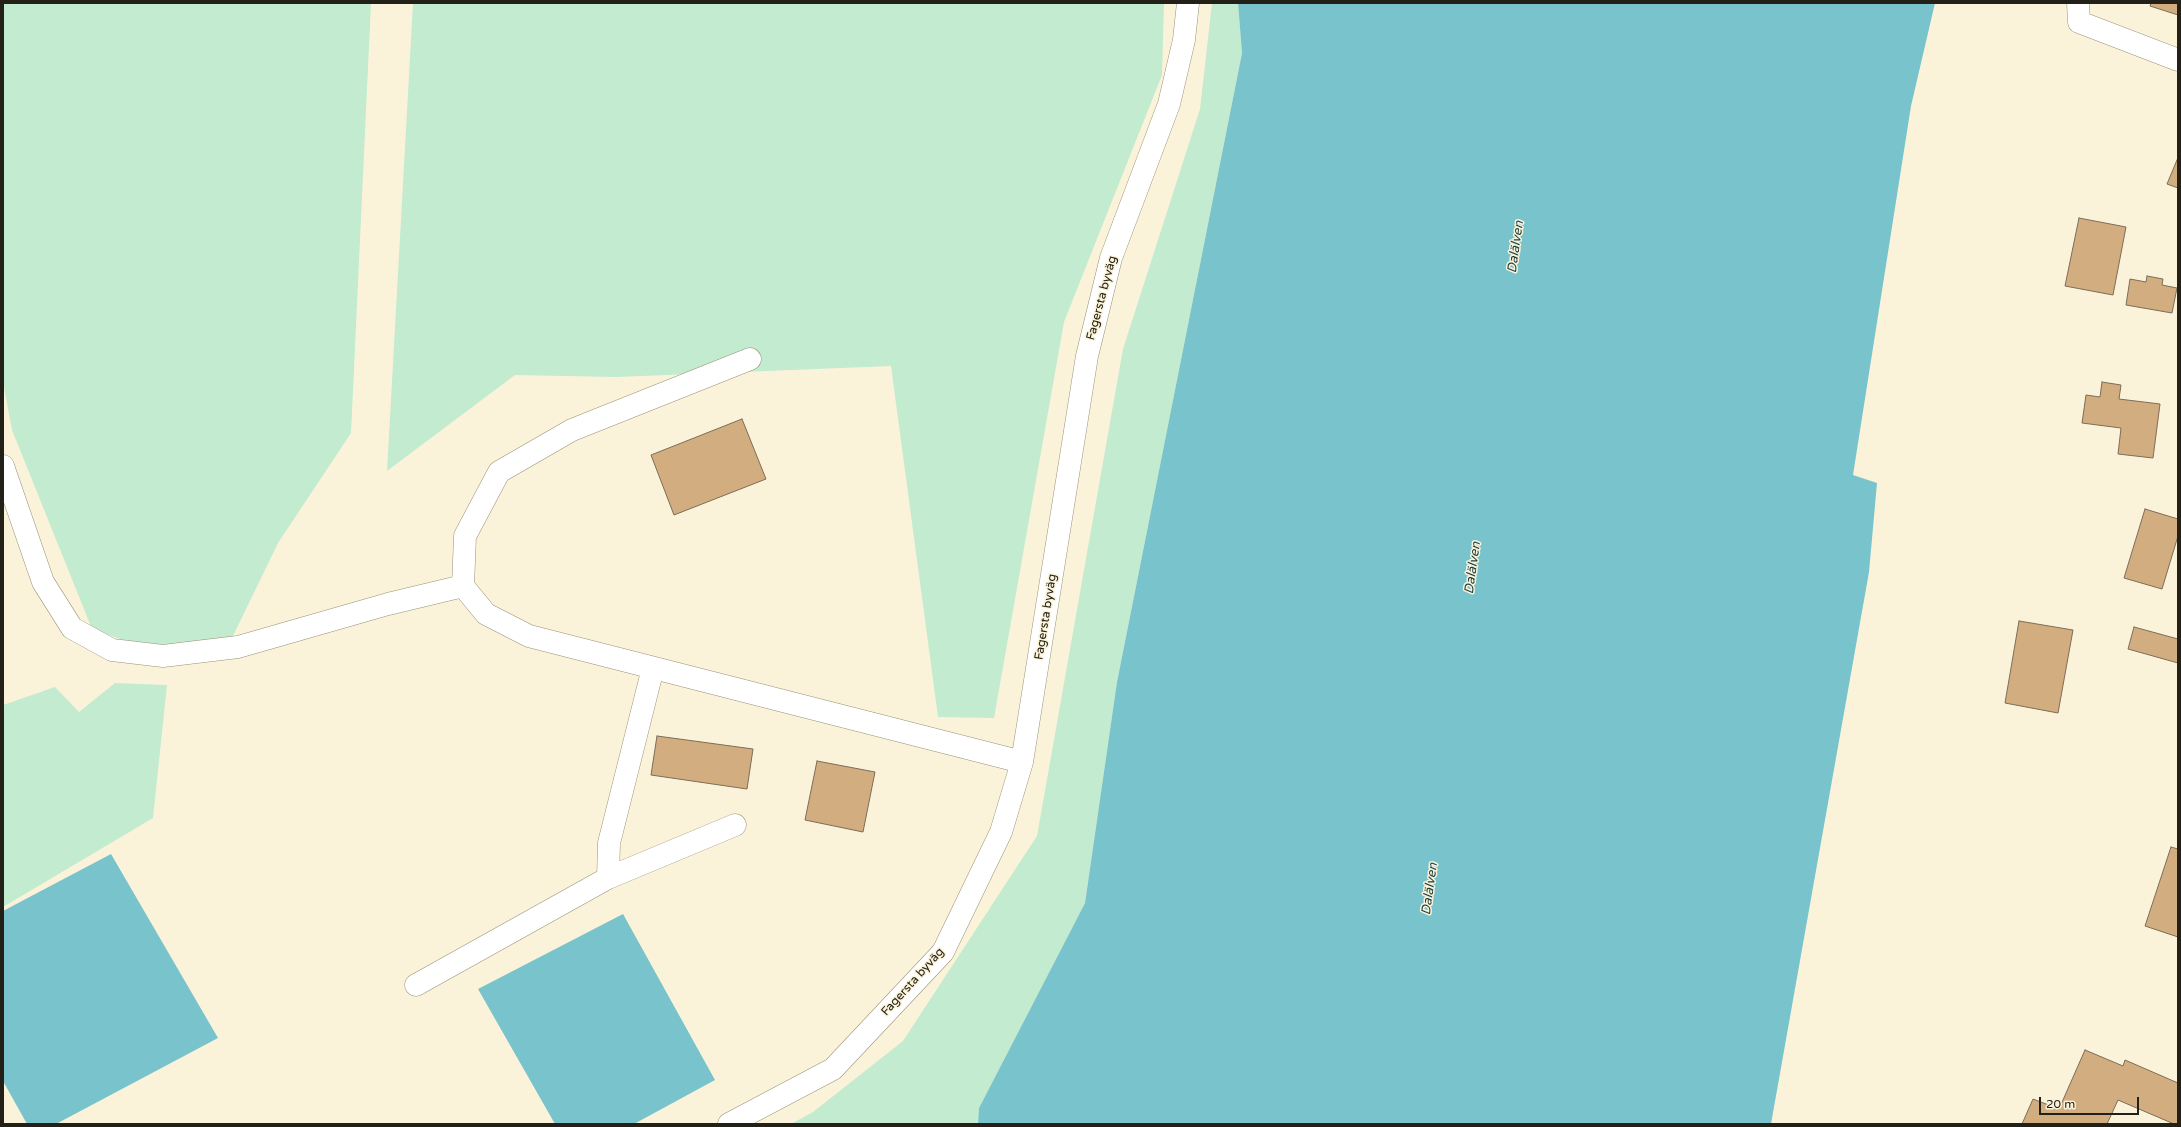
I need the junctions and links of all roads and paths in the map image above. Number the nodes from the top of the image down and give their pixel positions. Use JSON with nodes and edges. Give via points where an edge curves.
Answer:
{"nodes":[{"id":1,"x":1188,"y":3,"type":"edge"},
{"id":2,"x":2078,"y":3,"type":"edge"},
{"id":3,"x":2178,"y":60,"type":"edge"},
{"id":4,"x":750,"y":359,"type":"dead end"},
{"id":5,"x":3,"y":466,"type":"edge"},
{"id":6,"x":463,"y":586,"type":"junction"},
{"id":7,"x":653,"y":668,"type":"junction"},
{"id":8,"x":1022,"y":762,"type":"junction"},
{"id":9,"x":734,"y":825,"type":"dead end"},
{"id":10,"x":608,"y":878,"type":"junction"},
{"id":11,"x":416,"y":984,"type":"dead end"},
{"id":12,"x":729,"y":1124,"type":"edge"}],
"edges":[{"from":1,"to":8,"type":"street","name":"Fagersta byväg","via":[[1184,40],[1169,104],[1111,258],[1087,356]]},
{"from":2,"to":3,"type":"street","via":[[2079,22]]},
{"from":4,"to":6,"type":"street","via":[[572,430],[499,472],[465,536]]},
{"from":5,"to":6,"type":"street","via":[[43,582],[72,628],[112,650],[163,656],[238,647],[388,604]]},
{"from":6,"to":7,"type":"street","via":[[486,614],[529,636]]},
{"from":7,"to":8,"type":"street"},
{"from":7,"to":10,"type":"street","via":[[609,843]]},
{"from":8,"to":12,"type":"street","name":"Fagersta byväg","via":[[1001,832],[943,952],[833,1069]]},
{"from":9,"to":10,"type":"street"},
{"from":10,"to":11,"type":"street"}]}
